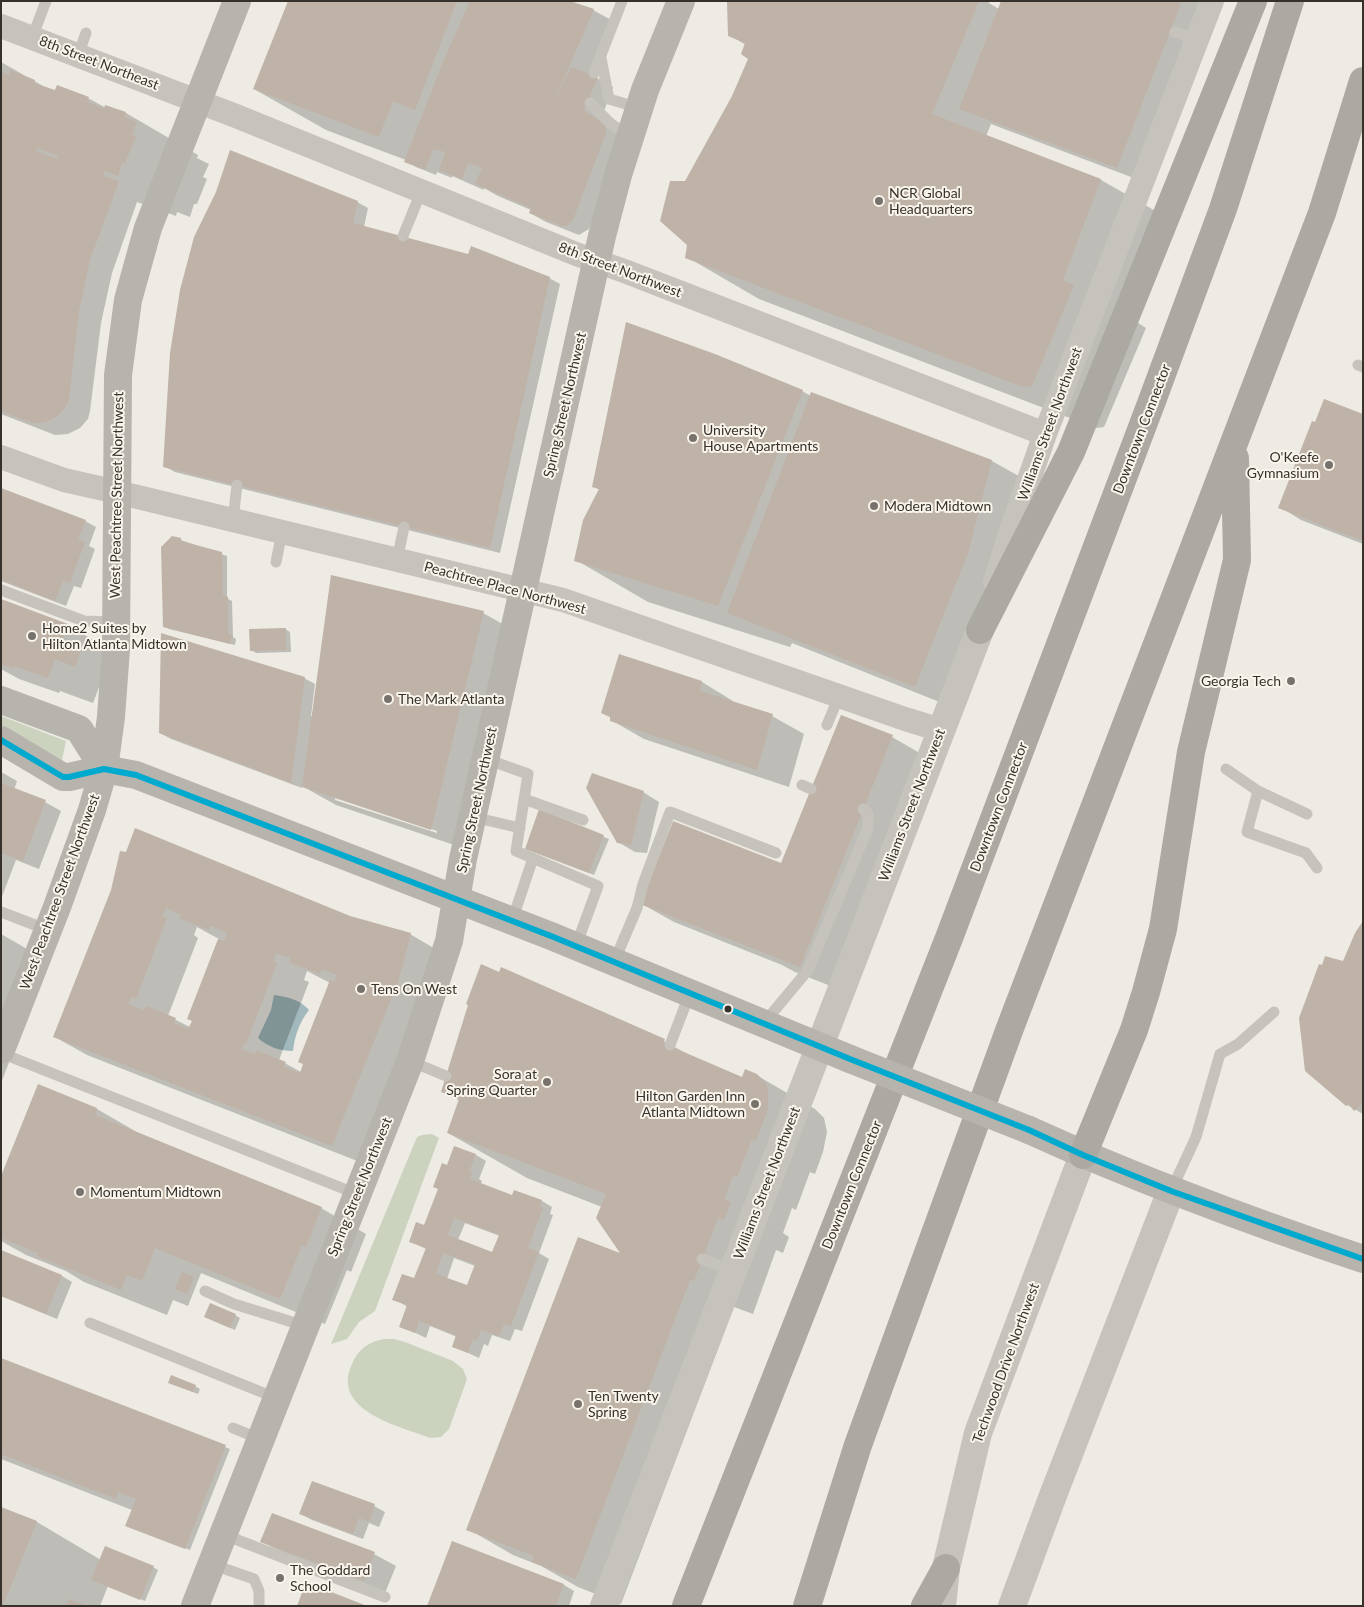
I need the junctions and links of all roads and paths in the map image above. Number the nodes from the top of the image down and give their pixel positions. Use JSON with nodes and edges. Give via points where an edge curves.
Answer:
{"nodes":[{"id":1,"x":46,"y":1,"type":"edge"},
{"id":2,"x":236,"y":1,"type":"edge"},
{"id":3,"x":622,"y":1,"type":"edge"},
{"id":4,"x":681,"y":1,"type":"edge"},
{"id":5,"x":1212,"y":1,"type":"edge"},
{"id":6,"x":1253,"y":1,"type":"edge"},
{"id":7,"x":1290,"y":1,"type":"edge"},
{"id":8,"x":1,"y":26,"type":"edge"},
{"id":9,"x":1175,"y":32,"type":"dead end"},
{"id":10,"x":32,"y":38,"type":"junction"},
{"id":11,"x":1197,"y":40,"type":"junction"},
{"id":12,"x":601,"y":58,"type":"junction"},
{"id":13,"x":594,"y":73,"type":"dead end"},
{"id":14,"x":1363,"y":81,"type":"edge"},
{"id":15,"x":197,"y":102,"type":"junction"},
{"id":16,"x":590,"y":103,"type":"dead end"},
{"id":17,"x":639,"y":108,"type":"junction"},
{"id":18,"x":630,"y":136,"type":"junction"},
{"id":19,"x":421,"y":192,"type":"junction"},
{"id":20,"x":403,"y":236,"type":"dead end"},
{"id":21,"x":597,"y":261,"type":"junction"},
{"id":22,"x":1045,"y":434,"type":"junction"},
{"id":23,"x":1235,"y":442,"type":"junction"},
{"id":24,"x":1,"y":457,"type":"edge"},
{"id":25,"x":237,"y":485,"type":"dead end"},
{"id":26,"x":117,"y":492,"type":"junction"},
{"id":27,"x":233,"y":520,"type":"junction"},
{"id":28,"x":404,"y":526,"type":"dead end"},
{"id":29,"x":282,"y":532,"type":"junction"},
{"id":30,"x":397,"y":560,"type":"junction"},
{"id":31,"x":276,"y":562,"type":"dead end"},
{"id":32,"x":1,"y":590,"type":"edge"},
{"id":33,"x":523,"y":590,"type":"junction"},
{"id":34,"x":116,"y":622,"type":"junction"},
{"id":35,"x":980,"y":630,"type":"junction"},
{"id":36,"x":839,"y":696,"type":"junction"},
{"id":37,"x":1,"y":700,"type":"edge"},
{"id":38,"x":827,"y":725,"type":"dead end"},
{"id":39,"x":941,"y":730,"type":"junction"},
{"id":40,"x":1,"y":740,"type":"edge"},
{"id":41,"x":486,"y":759,"type":"junction"},
{"id":42,"x":104,"y":769,"type":"junction"},
{"id":43,"x":1226,"y":769,"type":"dead end"},
{"id":44,"x":1258,"y":791,"type":"junction"},
{"id":45,"x":524,"y":799,"type":"junction"},
{"id":46,"x":863,"y":809,"type":"dead end"},
{"id":47,"x":1307,"y":814,"type":"dead end"},
{"id":48,"x":473,"y":817,"type":"junction"},
{"id":49,"x":583,"y":820,"type":"dead end"},
{"id":50,"x":520,"y":828,"type":"junction"},
{"id":51,"x":776,"y":853,"type":"dead end"},
{"id":52,"x":532,"y":858,"type":"junction"},
{"id":53,"x":1317,"y":868,"type":"dead end"},
{"id":54,"x":456,"y":899,"type":"junction"},
{"id":55,"x":1,"y":912,"type":"edge"},
{"id":56,"x":512,"y":921,"type":"junction"},
{"id":57,"x":48,"y":930,"type":"junction"},
{"id":58,"x":576,"y":946,"type":"junction"},
{"id":59,"x":614,"y":962,"type":"junction"},
{"id":60,"x":690,"y":993,"type":"junction"},
{"id":61,"x":1274,"y":1012,"type":"dead end"},
{"id":62,"x":764,"y":1024,"type":"junction"},
{"id":63,"x":670,"y":1045,"type":"dead end"},
{"id":64,"x":820,"y":1046,"type":"junction"},
{"id":65,"x":1,"y":1051,"type":"edge"},
{"id":66,"x":410,"y":1061,"type":"junction"},
{"id":67,"x":446,"y":1076,"type":"dead end"},
{"id":68,"x":1083,"y":1154,"type":"junction"},
{"id":69,"x":1171,"y":1191,"type":"junction"},
{"id":70,"x":357,"y":1194,"type":"junction"},
{"id":71,"x":702,"y":1259,"type":"dead end"},
{"id":72,"x":1363,"y":1259,"type":"edge"},
{"id":73,"x":733,"y":1271,"type":"junction"},
{"id":74,"x":205,"y":1291,"type":"dead end"},
{"id":75,"x":90,"y":1322,"type":"dead end"},
{"id":76,"x":305,"y":1326,"type":"junction"},
{"id":77,"x":276,"y":1398,"type":"junction"},
{"id":78,"x":233,"y":1428,"type":"dead end"},
{"id":79,"x":260,"y":1439,"type":"junction"},
{"id":80,"x":222,"y":1534,"type":"junction"},
{"id":81,"x":211,"y":1564,"type":"junction"},
{"id":82,"x":946,"y":1568,"type":"junction"},
{"id":83,"x":385,"y":1597,"type":"dead end"},
{"id":84,"x":195,"y":1606,"type":"edge"},
{"id":85,"x":259,"y":1606,"type":"edge"},
{"id":86,"x":604,"y":1606,"type":"edge"},
{"id":87,"x":686,"y":1606,"type":"edge"},
{"id":88,"x":807,"y":1606,"type":"edge"},
{"id":89,"x":925,"y":1606,"type":"edge"},
{"id":90,"x":942,"y":1606,"type":"edge"},
{"id":91,"x":1012,"y":1606,"type":"edge"}],
"edges":[{"from":1,"to":10,"type":"lane"},
{"from":2,"to":15,"type":"main road","name":"West Peachtree Street Northwest"},
{"from":3,"to":12,"type":"lane"},
{"from":4,"to":17,"type":"main road","name":"Spring Street Northwest"},
{"from":5,"to":11,"type":"street","name":"Williams Street Northwest"},
{"from":6,"to":35,"type":"highway","via":[[1071,452]]},
{"from":7,"to":87,"type":"highway","name":"Downtown Connector","via":[[1223,209],[1152,401],[949,938]]},
{"from":8,"to":10,"type":"street","name":"8th Street Northeast"},
{"from":9,"to":11,"type":"lane"},
{"from":10,"to":15,"type":"street","name":"8th Street Northeast","via":[[82,44]]},
{"from":11,"to":22,"type":"street","name":"Williams Street Northwest"},
{"from":12,"to":13,"type":"lane"},
{"from":12,"to":17,"type":"lane","via":[[609,99]]},
{"from":14,"to":23,"type":"highway","via":[[1322,213]]},
{"from":15,"to":19,"type":"street","name":"8th Street Northwest"},
{"from":15,"to":26,"type":"main road","name":"West Peachtree Street Northwest","via":[[148,228],[128,300],[118,375]]},
{"from":16,"to":18,"type":"lane","via":[[611,124]]},
{"from":17,"to":18,"type":"main road","name":"Spring Street Northwest"},
{"from":18,"to":21,"type":"main road","name":"Spring Street Northwest"},
{"from":19,"to":20,"type":"lane"},
{"from":19,"to":21,"type":"street","name":"8th Street Northwest"},
{"from":21,"to":22,"type":"street","name":"8th Street Northwest"},
{"from":21,"to":33,"type":"main road","name":"Spring Street Northwest"},
{"from":22,"to":35,"type":"street","name":"Williams Street Northwest"},
{"from":23,"to":68,"type":"highway","via":[[1237,560],[1191,752],[1163,929],[1134,1030]]},
{"from":23,"to":88,"type":"highway","via":[[1010,1028],[858,1445]]},
{"from":24,"to":26,"type":"street","name":"Peachtree Place Northwest","via":[[64,480]]},
{"from":25,"to":27,"type":"lane"},
{"from":26,"to":27,"type":"street","name":"Peachtree Place Northwest"},
{"from":26,"to":34,"type":"main road","name":"West Peachtree Street Northwest"},
{"from":27,"to":29,"type":"street","name":"Peachtree Place Northwest"},
{"from":28,"to":30,"type":"lane"},
{"from":29,"to":30,"type":"street","name":"Peachtree Place Northwest"},
{"from":29,"to":31,"type":"lane"},
{"from":30,"to":33,"type":"street","name":"Peachtree Place Northwest"},
{"from":32,"to":34,"type":"lane","via":[[84,621]]},
{"from":33,"to":36,"type":"street","name":"Peachtree Place Northwest","via":[[562,600]]},
{"from":33,"to":41,"type":"main road","name":"Spring Street Northwest"},
{"from":34,"to":42,"type":"main road","name":"West Peachtree Street Northwest","via":[[112,717]]},
{"from":35,"to":39,"type":"street","name":"Williams Street Northwest"},
{"from":36,"to":38,"type":"lane"},
{"from":36,"to":39,"type":"street","name":"Peachtree Place Northwest"},
{"from":37,"to":42,"type":"main road","via":[[79,729]]},
{"from":39,"to":64,"type":"street","name":"Williams Street Northwest"},
{"from":40,"to":42,"type":"main road","via":[[63,777]]},
{"from":41,"to":45,"type":"lane","via":[[528,774]]},
{"from":41,"to":48,"type":"main road","name":"Spring Street Northwest"},
{"from":42,"to":54,"type":"main road","via":[[136,775]]},
{"from":42,"to":57,"type":"main road","name":"West Peachtree Street Northwest"},
{"from":43,"to":44,"type":"lane"},
{"from":44,"to":47,"type":"lane"},
{"from":44,"to":53,"type":"lane","via":[[1248,832],[1306,853]]},
{"from":45,"to":49,"type":"lane"},
{"from":45,"to":50,"type":"lane"},
{"from":46,"to":62,"type":"lane","via":[[868,814],[868,828],[808,970]]},
{"from":48,"to":50,"type":"lane"},
{"from":48,"to":54,"type":"main road","name":"Spring Street Northwest"},
{"from":50,"to":52,"type":"lane","via":[[516,850]]},
{"from":51,"to":59,"type":"lane","via":[[670,812]]},
{"from":52,"to":56,"type":"lane"},
{"from":52,"to":58,"type":"lane","via":[[598,886]]},
{"from":54,"to":56,"type":"main road"},
{"from":54,"to":66,"type":"main road","name":"Spring Street Northwest","via":[[449,941]]},
{"from":55,"to":57,"type":"lane"},
{"from":56,"to":58,"type":"main road"},
{"from":57,"to":65,"type":"main road","name":"West Peachtree Street Northwest"},
{"from":58,"to":59,"type":"main road"},
{"from":59,"to":60,"type":"main road"},
{"from":60,"to":62,"type":"main road"},
{"from":60,"to":63,"type":"lane"},
{"from":61,"to":69,"type":"lane","via":[[1238,1044],[1220,1054],[1196,1137]]},
{"from":62,"to":64,"type":"main road"},
{"from":64,"to":68,"type":"main road","bridge":true},
{"from":64,"to":73,"type":"street","name":"Williams Street Northwest"},
{"from":65,"to":70,"type":"lane"},
{"from":66,"to":67,"type":"lane"},
{"from":66,"to":70,"type":"main road","name":"Spring Street Northwest"},
{"from":68,"to":69,"type":"main road"},
{"from":68,"to":82,"type":"street","name":"Techwood Drive Northwest","via":[[978,1433]]},
{"from":69,"to":72,"type":"main road"},
{"from":69,"to":91,"type":"street"},
{"from":70,"to":76,"type":"main road","name":"Spring Street Northwest"},
{"from":71,"to":73,"type":"lane"},
{"from":73,"to":86,"type":"street","name":"Williams Street Northwest"},
{"from":74,"to":76,"type":"lane","via":[[234,1304]]},
{"from":75,"to":77,"type":"lane"},
{"from":76,"to":77,"type":"main road","name":"Spring Street Northwest"},
{"from":77,"to":79,"type":"main road","name":"Spring Street Northwest"},
{"from":78,"to":79,"type":"lane"},
{"from":79,"to":80,"type":"main road","name":"Spring Street Northwest"},
{"from":80,"to":81,"type":"main road","name":"Spring Street Northwest"},
{"from":80,"to":83,"type":"lane"},
{"from":81,"to":84,"type":"main road","name":"Spring Street Northwest"},
{"from":81,"to":85,"type":"lane","via":[[254,1579],[259,1591]]},
{"from":82,"to":89,"type":"highway"},
{"from":82,"to":90,"type":"street","name":"Techwood Drive Northwest"}]}
